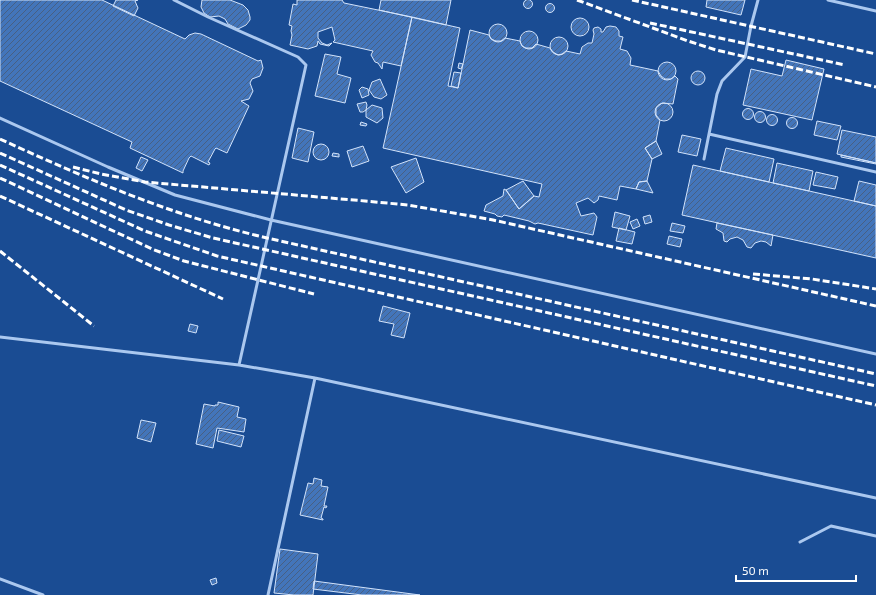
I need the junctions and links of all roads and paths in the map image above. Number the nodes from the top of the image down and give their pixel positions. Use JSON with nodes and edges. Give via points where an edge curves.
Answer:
{"nodes":[{"id":1,"x":174,"y":0,"type":"edge"},
{"id":2,"x":758,"y":0,"type":"edge"},
{"id":3,"x":828,"y":0,"type":"edge"},
{"id":4,"x":876,"y":11,"type":"edge"},
{"id":5,"x":0,"y":118,"type":"edge"},
{"id":6,"x":709,"y":134,"type":"junction"},
{"id":7,"x":704,"y":159,"type":"dead end"},
{"id":8,"x":876,"y":172,"type":"edge"},
{"id":9,"x":270,"y":220,"type":"junction"},
{"id":10,"x":0,"y":337,"type":"edge"},
{"id":11,"x":876,"y":354,"type":"edge"},
{"id":12,"x":239,"y":365,"type":"junction"},
{"id":13,"x":315,"y":378,"type":"junction"},
{"id":14,"x":876,"y":498,"type":"edge"},
{"id":15,"x":876,"y":536,"type":"edge"},
{"id":16,"x":800,"y":542,"type":"dead end"},
{"id":17,"x":0,"y":579,"type":"edge"},
{"id":18,"x":43,"y":595,"type":"edge"},
{"id":19,"x":268,"y":595,"type":"edge"}],
"edges":[{"from":1,"to":9,"type":"lane","via":[[208,18],[298,57],[306,65]]},
{"from":2,"to":6,"type":"lane","via":[[745,57],[722,81]]},
{"from":3,"to":4,"type":"lane"},
{"from":5,"to":9,"type":"lane","via":[[175,195]]},
{"from":6,"to":7,"type":"lane"},
{"from":6,"to":8,"type":"lane"},
{"from":9,"to":11,"type":"lane"},
{"from":9,"to":12,"type":"lane"},
{"from":10,"to":12,"type":"lane"},
{"from":12,"to":13,"type":"lane"},
{"from":13,"to":14,"type":"lane"},
{"from":13,"to":19,"type":"lane"},
{"from":15,"to":16,"type":"lane","via":[[831,526]]},
{"from":17,"to":18,"type":"lane"}]}
